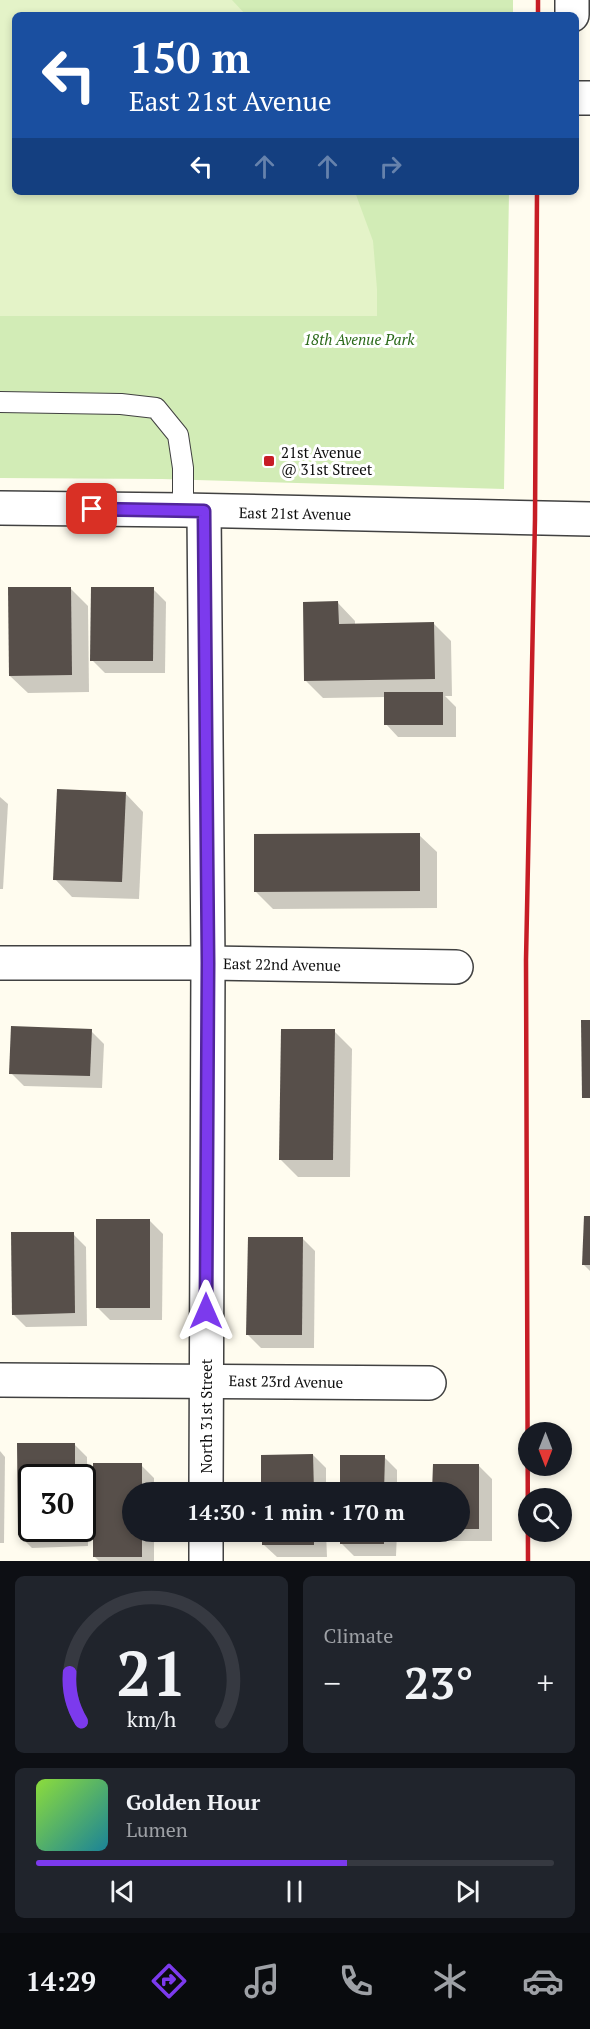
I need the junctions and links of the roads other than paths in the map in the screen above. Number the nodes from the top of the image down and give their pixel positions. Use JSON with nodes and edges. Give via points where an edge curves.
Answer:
{"nodes":[{"id":1,"x":0,"y":402,"type":"edge"},
{"id":2,"x":0,"y":508,"type":"edge"},
{"id":3,"x":193,"y":510,"type":"junction"},
{"id":4,"x":590,"y":519,"type":"edge"},
{"id":5,"x":0,"y":963,"type":"edge"},
{"id":6,"x":208,"y":963,"type":"junction"},
{"id":7,"x":456,"y":967,"type":"dead end"},
{"id":8,"x":0,"y":1380,"type":"edge"},
{"id":9,"x":206,"y":1380,"type":"junction"},
{"id":10,"x":429,"y":1383,"type":"dead end"},
{"id":11,"x":206,"y":1482,"type":"edge"},
{"id":12,"x":206,"y":1542,"type":"edge"},
{"id":13,"x":206,"y":1561,"type":"edge"}],
"edges":[{"from":1,"to":3,"type":"lane","via":[[156,408],[178,435]]},
{"from":2,"to":3,"type":"street","name":"East 21st Avenue"},
{"from":3,"to":4,"type":"street","name":"East 21st Avenue"},
{"from":3,"to":6,"type":"street","name":"North 31st Street"},
{"from":5,"to":6,"type":"street","name":"East 22nd Avenue"},
{"from":6,"to":7,"type":"street","name":"East 22nd Avenue"},
{"from":6,"to":9,"type":"street","name":"North 31st Street"},
{"from":8,"to":9,"type":"street","name":"East 23rd Avenue"},
{"from":9,"to":10,"type":"street","name":"East 23rd Avenue"},
{"from":9,"to":11,"type":"street","name":"North 31st Street"},
{"from":12,"to":13,"type":"street"}]}
